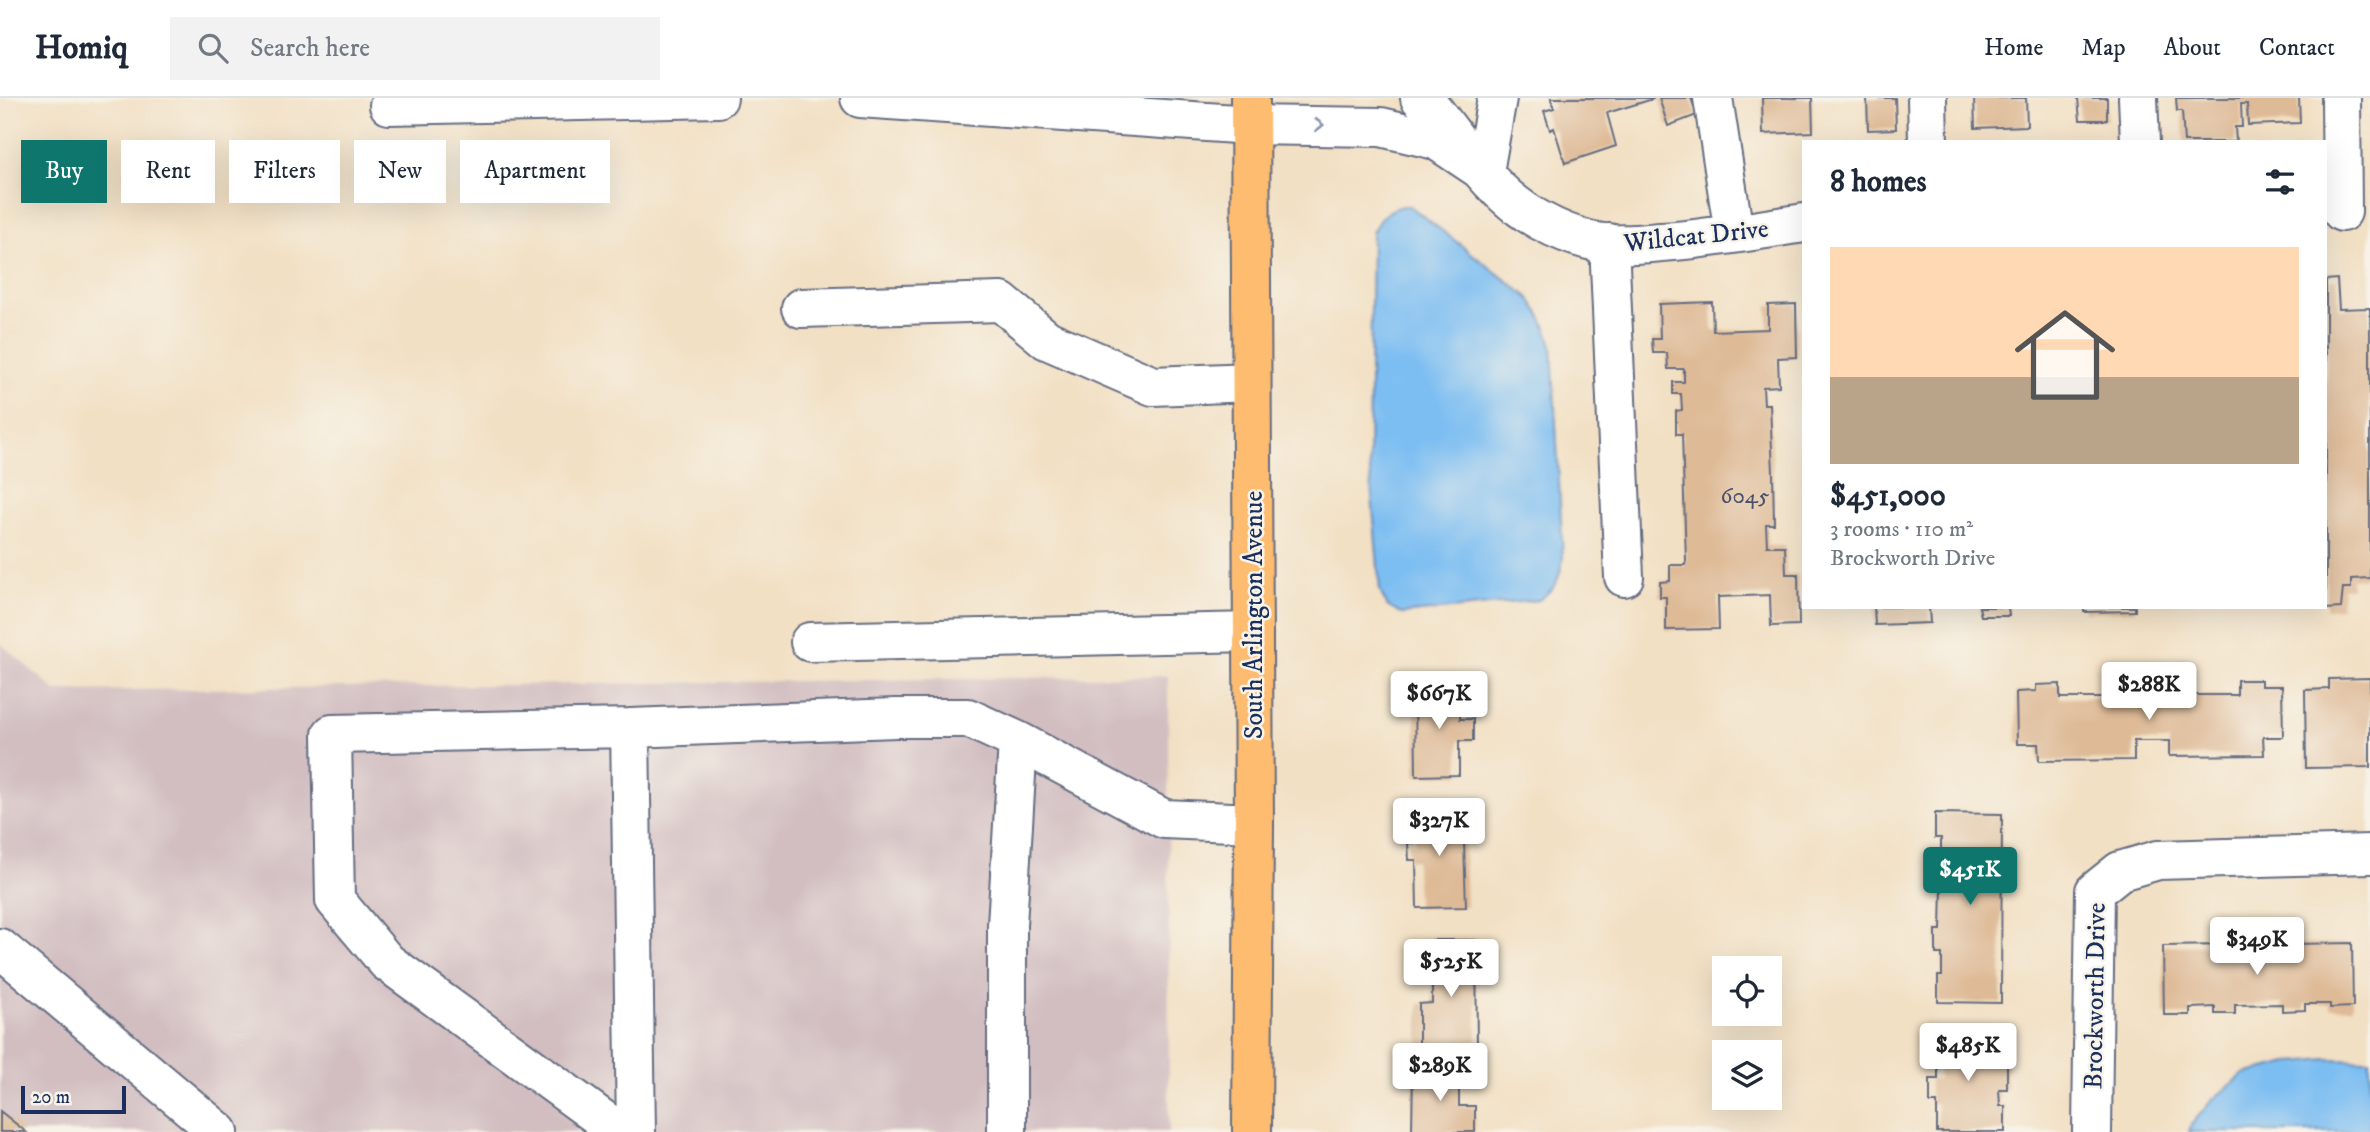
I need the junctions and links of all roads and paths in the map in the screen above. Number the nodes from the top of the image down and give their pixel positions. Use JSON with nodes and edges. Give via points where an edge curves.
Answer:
{"nodes":[{"id":1,"x":718,"y":98,"type":"edge"},
{"id":2,"x":860,"y":98,"type":"edge"},
{"id":3,"x":1420,"y":98,"type":"edge"},
{"id":4,"x":1497,"y":98,"type":"edge"},
{"id":5,"x":1713,"y":98,"type":"edge"},
{"id":6,"x":1927,"y":98,"type":"edge"},
{"id":7,"x":2138,"y":98,"type":"edge"},
{"id":8,"x":2341,"y":98,"type":"edge"},
{"id":9,"x":389,"y":106,"type":"dead end"},
{"id":10,"x":1250,"y":112,"type":"edge"},
{"id":11,"x":1928,"y":140,"type":"edge"},
{"id":12,"x":2140,"y":140,"type":"edge"},
{"id":13,"x":1484,"y":172,"type":"junction"},
{"id":14,"x":2346,"y":211,"type":"edge"},
{"id":15,"x":1802,"y":223,"type":"edge"},
{"id":16,"x":1734,"y":233,"type":"junction"},
{"id":17,"x":1609,"y":243,"type":"junction"},
{"id":18,"x":801,"y":308,"type":"dead end"},
{"id":19,"x":1251,"y":382,"type":"junction"},
{"id":20,"x":1624,"y":577,"type":"dead end"},
{"id":21,"x":1253,"y":632,"type":"junction"},
{"id":22,"x":810,"y":642,"type":"dead end"},
{"id":23,"x":630,"y":728,"type":"junction"},
{"id":24,"x":1018,"y":741,"type":"junction"},
{"id":25,"x":1254,"y":823,"type":"junction"},
{"id":26,"x":2370,"y":854,"type":"edge"},
{"id":27,"x":0,"y":948,"type":"edge"},
{"id":28,"x":219,"y":1132,"type":"edge"},
{"id":29,"x":620,"y":1132,"type":"edge"},
{"id":30,"x":636,"y":1132,"type":"edge"},
{"id":31,"x":1007,"y":1132,"type":"edge"},
{"id":32,"x":1252,"y":1132,"type":"edge"},
{"id":33,"x":2092,"y":1132,"type":"edge"}],
"edges":[{"from":1,"to":9,"type":"street"},
{"from":2,"to":10,"type":"street","name":"Wildcat Drive"},
{"from":3,"to":13,"type":"street","name":"Wildcat Drive"},
{"from":4,"to":13,"type":"street"},
{"from":5,"to":16,"type":"street"},
{"from":6,"to":11,"type":"street"},
{"from":7,"to":12,"type":"street"},
{"from":8,"to":14,"type":"street"},
{"from":10,"to":13,"type":"street","name":"Wildcat Drive","one_way":true,"via":[[1381,127],[1436,140]]},
{"from":10,"to":19,"type":"main road","name":"South Arlington Avenue"},
{"from":13,"to":17,"type":"street","name":"Wildcat Drive","via":[[1530,215],[1555,228]]},
{"from":15,"to":16,"type":"street","name":"Wildcat Drive"},
{"from":16,"to":17,"type":"street","name":"Wildcat Drive"},
{"from":17,"to":20,"type":"street"},
{"from":18,"to":19,"type":"street","via":[[1001,302],[1047,340],[1153,386]]},
{"from":19,"to":21,"type":"main road","name":"South Arlington Avenue"},
{"from":21,"to":22,"type":"street"},
{"from":21,"to":25,"type":"main road","name":"South Arlington Avenue"},
{"from":23,"to":24,"type":"street","via":[[968,718]]},
{"from":23,"to":29,"type":"street","via":[[332,734],[335,900],[387,962]]},
{"from":23,"to":30,"type":"street"},
{"from":24,"to":25,"type":"street","via":[[1164,818]]},
{"from":24,"to":31,"type":"street","via":[[1006,925]]},
{"from":25,"to":32,"type":"main road","name":"South Arlington Avenue"},
{"from":26,"to":33,"type":"street","name":"Brockworth Drive","via":[[2158,860],[2120,871],[2095,891]]},
{"from":27,"to":28,"type":"street"}]}
